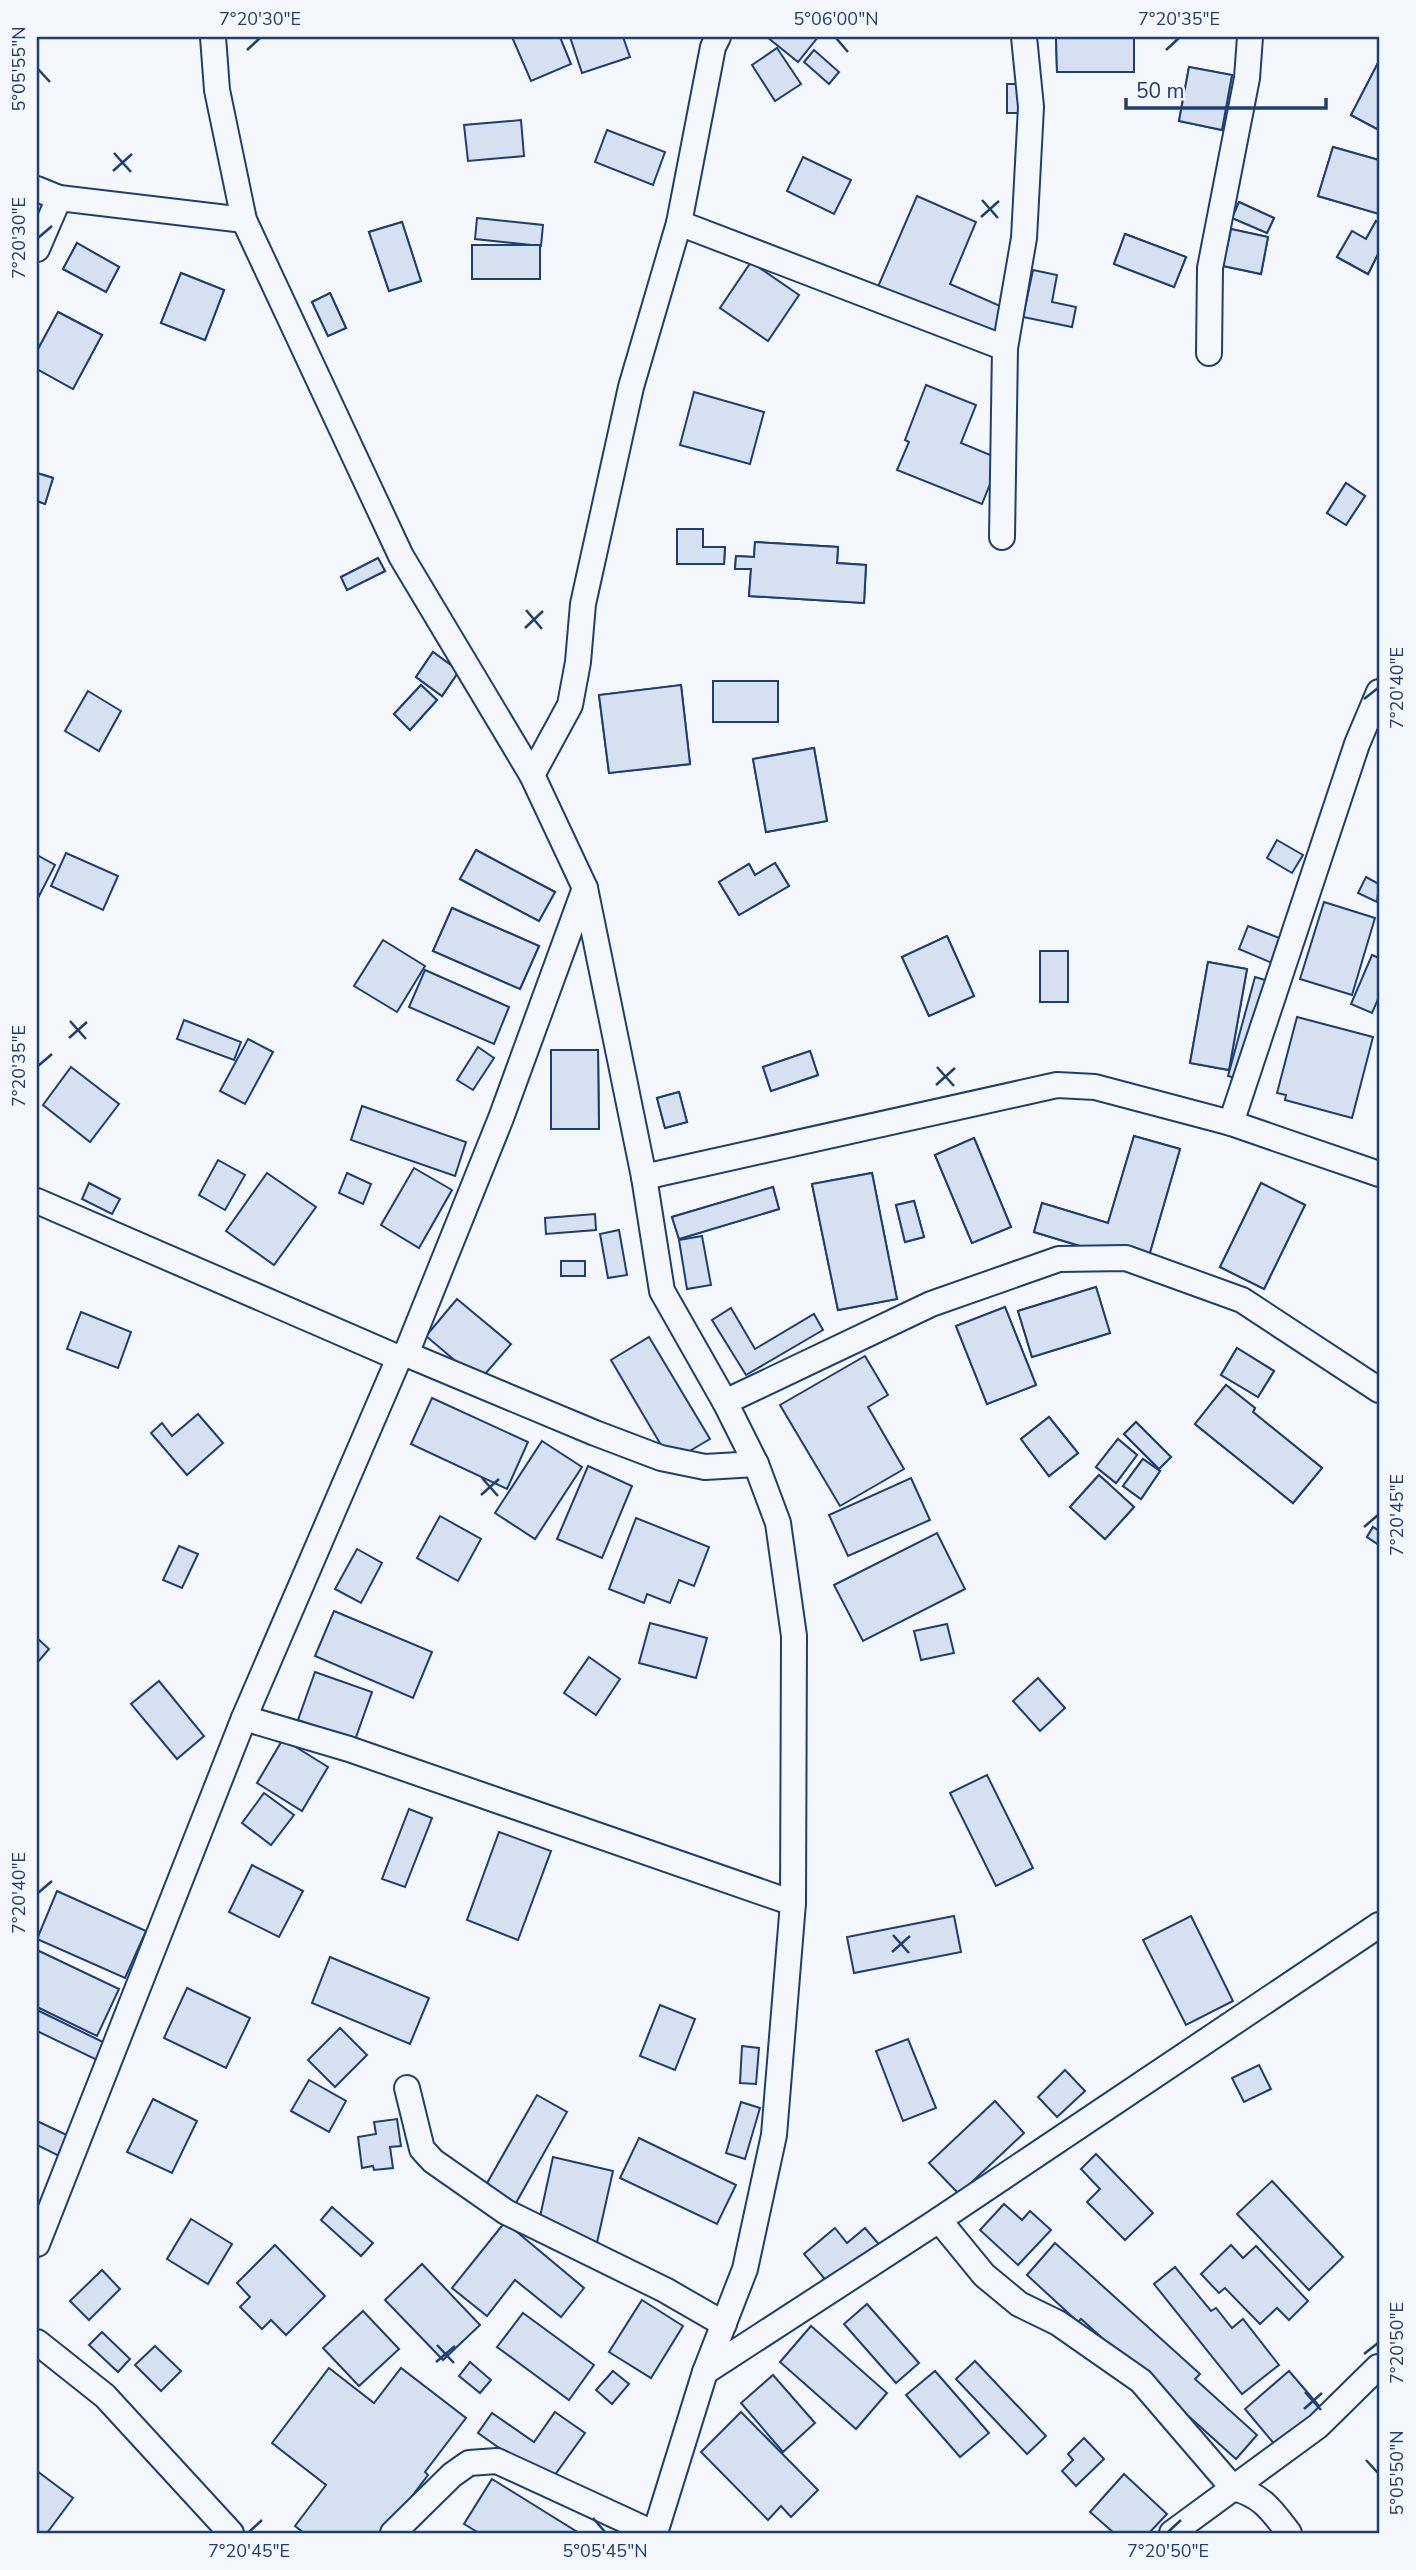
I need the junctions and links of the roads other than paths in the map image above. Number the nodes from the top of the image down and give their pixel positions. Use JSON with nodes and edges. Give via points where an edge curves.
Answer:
{"nodes":[{"id":1,"x":213,"y":37,"type":"edge"},
{"id":2,"x":718,"y":37,"type":"edge"},
{"id":3,"x":1024,"y":37,"type":"edge"},
{"id":4,"x":1250,"y":37,"type":"edge"},
{"id":5,"x":48,"y":193,"type":"edge"},
{"id":6,"x":244,"y":220,"type":"junction"},
{"id":7,"x":679,"y":223,"type":"junction"},
{"id":8,"x":37,"y":249,"type":"edge"},
{"id":9,"x":1005,"y":348,"type":"junction"},
{"id":10,"x":1209,"y":353,"type":"dead end"},
{"id":11,"x":1002,"y":537,"type":"dead end"},
{"id":12,"x":1379,"y":692,"type":"edge"},
{"id":13,"x":532,"y":775,"type":"junction"},
{"id":14,"x":585,"y":888,"type":"junction"},
{"id":15,"x":1231,"y":1123,"type":"junction"},
{"id":16,"x":1379,"y":1174,"type":"edge"},
{"id":17,"x":644,"y":1177,"type":"junction"},
{"id":18,"x":37,"y":1201,"type":"edge"},
{"id":19,"x":402,"y":1356,"type":"junction"},
{"id":20,"x":1379,"y":1390,"type":"edge"},
{"id":21,"x":726,"y":1402,"type":"junction"},
{"id":22,"x":756,"y":1464,"type":"junction"},
{"id":23,"x":244,"y":1717,"type":"junction"},
{"id":24,"x":793,"y":1903,"type":"junction"},
{"id":25,"x":1379,"y":1925,"type":"edge"},
{"id":26,"x":407,"y":2088,"type":"dead end"},
{"id":27,"x":939,"y":2220,"type":"junction"},
{"id":28,"x":37,"y":2244,"type":"edge"},
{"id":29,"x":724,"y":2324,"type":"junction"},
{"id":30,"x":37,"y":2342,"type":"edge"},
{"id":31,"x":1378,"y":2367,"type":"edge"},
{"id":32,"x":705,"y":2372,"type":"junction"},
{"id":33,"x":1233,"y":2488,"type":"junction"},
{"id":34,"x":231,"y":2533,"type":"edge"},
{"id":35,"x":393,"y":2533,"type":"edge"},
{"id":36,"x":654,"y":2533,"type":"edge"},
{"id":37,"x":1172,"y":2533,"type":"edge"},
{"id":38,"x":1289,"y":2533,"type":"edge"}],
"edges":[{"from":1,"to":6,"type":"street","via":[[217,90]]},
{"from":2,"to":7,"type":"street"},
{"from":3,"to":9,"type":"street","via":[[1031,107],[1024,238]]},
{"from":4,"to":10,"type":"street","via":[[1247,78],[1210,268]]},
{"from":5,"to":6,"type":"street"},
{"from":5,"to":8,"type":"street"},
{"from":6,"to":13,"type":"street","via":[[401,556]]},
{"from":7,"to":9,"type":"street"},
{"from":7,"to":13,"type":"street","via":[[631,387],[583,604],[570,705]]},
{"from":9,"to":11,"type":"street"},
{"from":12,"to":15,"type":"street","via":[[1357,744]]},
{"from":13,"to":14,"type":"street"},
{"from":14,"to":17,"type":"street"},
{"from":14,"to":19,"type":"street","via":[[501,1118]]},
{"from":15,"to":16,"type":"street"},
{"from":15,"to":17,"type":"street","via":[[1095,1087],[1057,1084]]},
{"from":17,"to":21,"type":"street","via":[[662,1291]]},
{"from":18,"to":19,"type":"street"},
{"from":19,"to":22,"type":"street","via":[[661,1458],[705,1467]]},
{"from":19,"to":23,"type":"street"},
{"from":20,"to":21,"type":"street","via":[[1242,1300],[1126,1258],[1059,1259],[931,1304]]},
{"from":21,"to":22,"type":"street"},
{"from":22,"to":24,"type":"street","via":[[778,1523],[794,1636]]},
{"from":23,"to":24,"type":"street"},
{"from":23,"to":28,"type":"street"},
{"from":24,"to":29,"type":"street","via":[[774,2135],[745,2269]]},
{"from":25,"to":27,"type":"street"},
{"from":26,"to":29,"type":"street","via":[[422,2149],[433,2161],[506,2212]]},
{"from":27,"to":32,"type":"street"},
{"from":27,"to":33,"type":"street","via":[[984,2275],[1019,2304],[1058,2323],[1141,2381]]},
{"from":29,"to":32,"type":"street"},
{"from":30,"to":34,"type":"street","via":[[105,2396]]},
{"from":31,"to":33,"type":"street","via":[[1318,2426]]},
{"from":32,"to":36,"type":"street"},
{"from":33,"to":37,"type":"street"},
{"from":33,"to":38,"type":"street","via":[[1249,2492],[1266,2505]]},
{"from":35,"to":36,"type":"street","via":[[469,2463],[497,2461]]}]}
